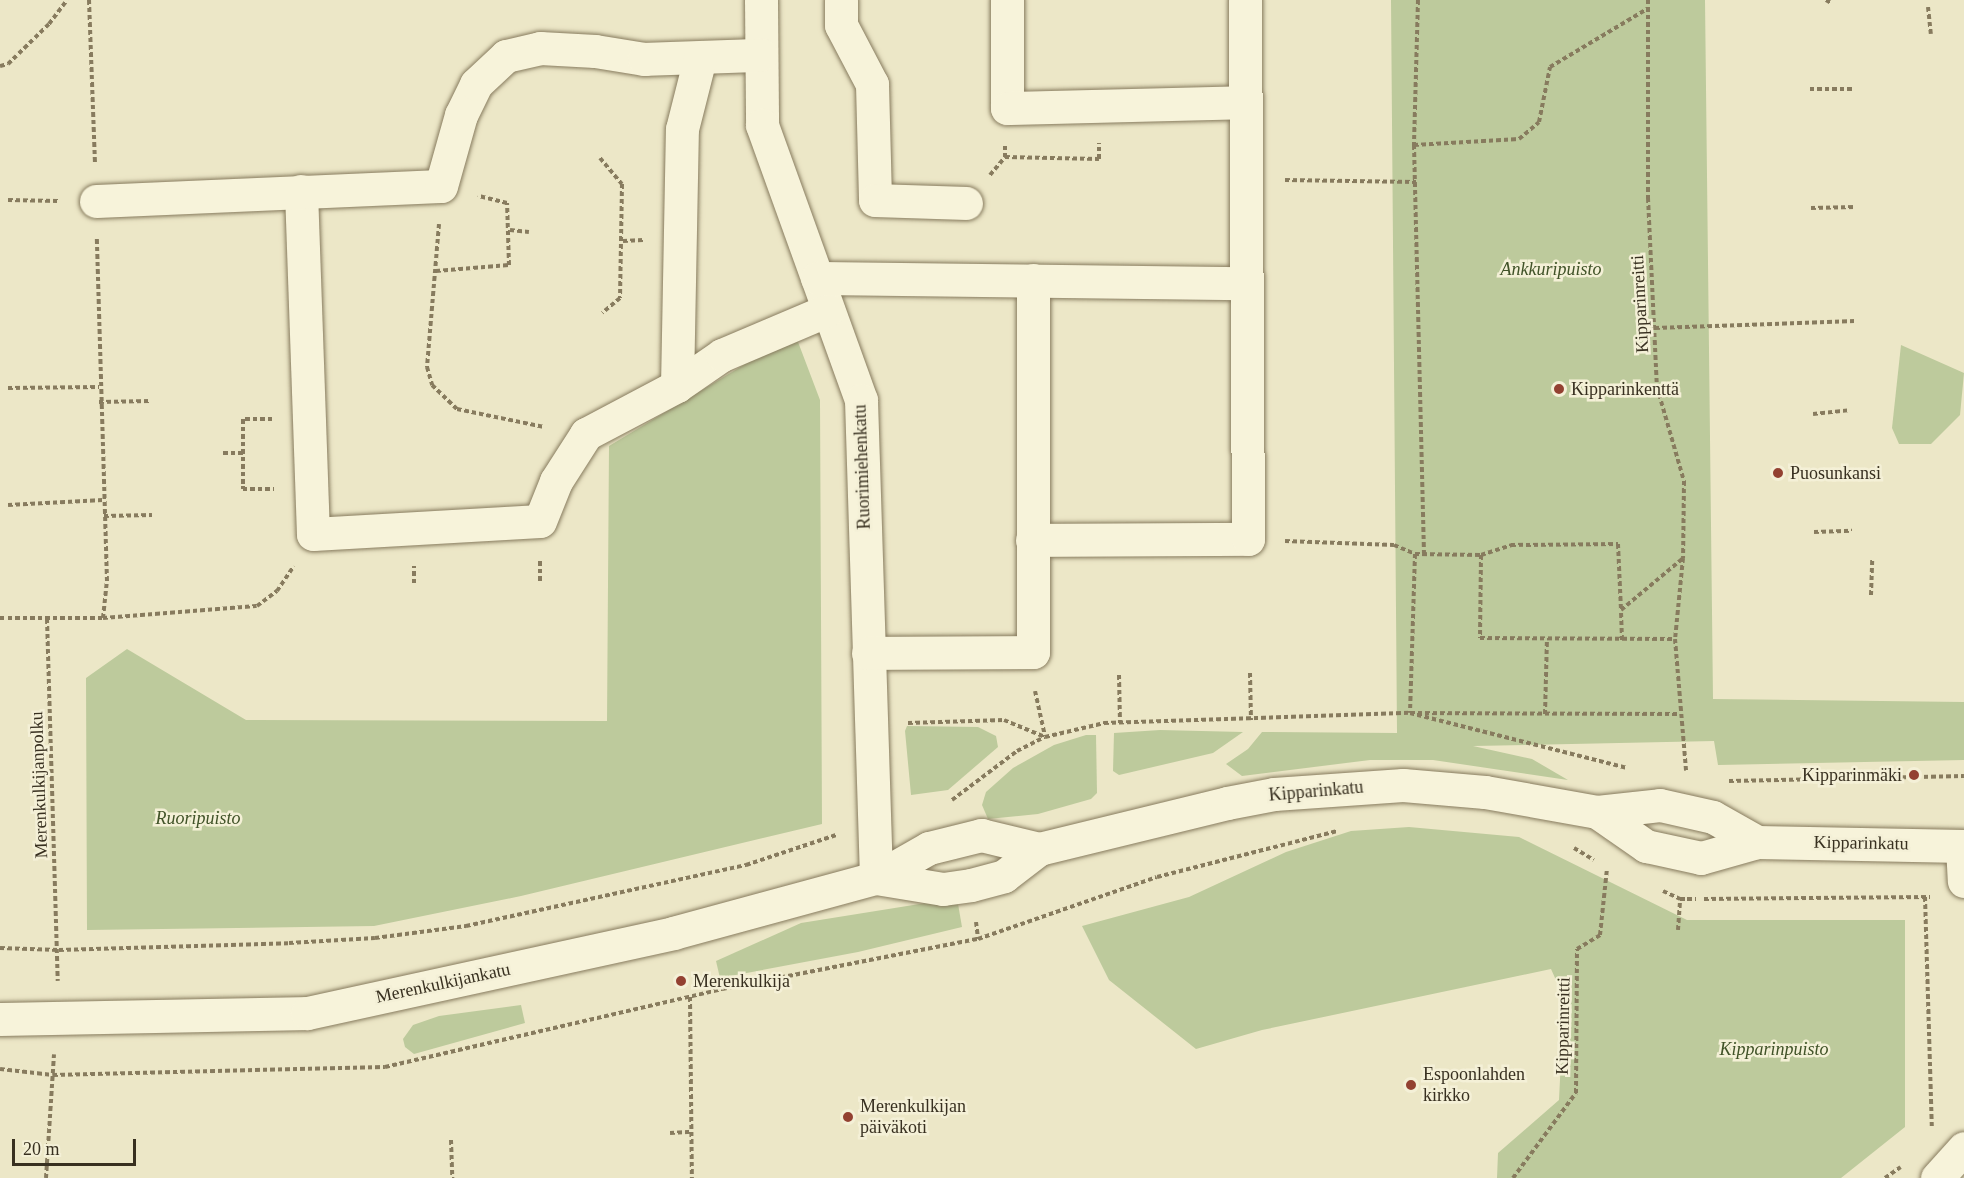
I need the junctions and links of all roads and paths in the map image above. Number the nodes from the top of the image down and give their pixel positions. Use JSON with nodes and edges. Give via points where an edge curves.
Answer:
{"nodes":[{"id":1,"x":67,"y":0,"type":"edge"},
{"id":2,"x":89,"y":0,"type":"edge"},
{"id":3,"x":761,"y":0,"type":"edge"},
{"id":4,"x":841,"y":0,"type":"edge"},
{"id":5,"x":1007,"y":0,"type":"edge"},
{"id":6,"x":1245,"y":0,"type":"edge"},
{"id":7,"x":1418,"y":0,"type":"edge"},
{"id":8,"x":1648,"y":0,"type":"edge"},
{"id":9,"x":1826,"y":0,"type":"edge"},
{"id":10,"x":1831,"y":3,"type":"dead end"},
{"id":11,"x":1928,"y":7,"type":"dead end"},
{"id":12,"x":1647,"y":9,"type":"junction"},
{"id":13,"x":1931,"y":34,"type":"dead end"},
{"id":14,"x":761,"y":55,"type":"junction"},
{"id":15,"x":700,"y":58,"type":"junction"},
{"id":16,"x":0,"y":66,"type":"edge"},
{"id":17,"x":1810,"y":89,"type":"dead end"},
{"id":18,"x":1854,"y":89,"type":"dead end"},
{"id":19,"x":1246,"y":102,"type":"junction"},
{"id":20,"x":1005,"y":142,"type":"dead end"},
{"id":21,"x":1414,"y":145,"type":"junction"},
{"id":22,"x":1005,"y":157,"type":"junction"},
{"id":23,"x":600,"y":158,"type":"dead end"},
{"id":24,"x":1099,"y":159,"type":"dead end"},
{"id":25,"x":987,"y":178,"type":"dead end"},
{"id":26,"x":1247,"y":179,"type":"junction"},
{"id":27,"x":1416,"y":182,"type":"junction"},
{"id":28,"x":441,"y":186,"type":"junction"},
{"id":29,"x":301,"y":191,"type":"junction"},
{"id":30,"x":484,"y":197,"type":"dead end"},
{"id":31,"x":8,"y":200,"type":"dead end"},
{"id":32,"x":96,"y":201,"type":"junction"},
{"id":33,"x":966,"y":202,"type":"dead end"},
{"id":34,"x":1855,"y":207,"type":"dead end"},
{"id":35,"x":1811,"y":208,"type":"dead end"},
{"id":36,"x":510,"y":230,"type":"junction"},
{"id":37,"x":529,"y":232,"type":"dead end"},
{"id":38,"x":436,"y":271,"type":"junction"},
{"id":39,"x":817,"y":278,"type":"junction"},
{"id":40,"x":1033,"y":280,"type":"junction"},
{"id":41,"x":1247,"y":283,"type":"junction"},
{"id":42,"x":828,"y":310,"type":"junction"},
{"id":43,"x":602,"y":313,"type":"dead end"},
{"id":44,"x":1855,"y":321,"type":"dead end"},
{"id":45,"x":1655,"y":328,"type":"junction"},
{"id":46,"x":677,"y":386,"type":"junction"},
{"id":47,"x":99,"y":387,"type":"junction"},
{"id":48,"x":8,"y":388,"type":"dead end"},
{"id":49,"x":150,"y":401,"type":"dead end"},
{"id":50,"x":99,"y":402,"type":"junction"},
{"id":51,"x":1850,"y":410,"type":"dead end"},
{"id":52,"x":1813,"y":414,"type":"dead end"},
{"id":53,"x":309,"y":418,"type":"junction"},
{"id":54,"x":586,"y":434,"type":"junction"},
{"id":55,"x":223,"y":453,"type":"dead end"},
{"id":56,"x":243,"y":453,"type":"junction"},
{"id":57,"x":311,"y":489,"type":"junction"},
{"id":58,"x":103,"y":500,"type":"junction"},
{"id":59,"x":8,"y":505,"type":"dead end"},
{"id":60,"x":152,"y":515,"type":"dead end"},
{"id":61,"x":104,"y":516,"type":"junction"},
{"id":62,"x":1852,"y":531,"type":"dead end"},
{"id":63,"x":1814,"y":532,"type":"dead end"},
{"id":64,"x":313,"y":534,"type":"junction"},
{"id":65,"x":1248,"y":539,"type":"junction"},
{"id":66,"x":1032,"y":540,"type":"junction"},
{"id":67,"x":1415,"y":554,"type":"junction"},
{"id":68,"x":1424,"y":554,"type":"junction"},
{"id":69,"x":1481,"y":555,"type":"junction"},
{"id":70,"x":1683,"y":558,"type":"junction"},
{"id":71,"x":1872,"y":558,"type":"dead end"},
{"id":72,"x":1871,"y":595,"type":"dead end"},
{"id":73,"x":1621,"y":610,"type":"junction"},
{"id":74,"x":0,"y":618,"type":"edge"},
{"id":75,"x":103,"y":618,"type":"junction"},
{"id":76,"x":46,"y":619,"type":"junction"},
{"id":77,"x":1547,"y":639,"type":"junction"},
{"id":78,"x":1676,"y":639,"type":"junction"},
{"id":79,"x":1622,"y":640,"type":"junction"},
{"id":80,"x":1033,"y":652,"type":"junction"},
{"id":81,"x":868,"y":653,"type":"junction"},
{"id":82,"x":1250,"y":673,"type":"dead end"},
{"id":83,"x":1119,"y":675,"type":"dead end"},
{"id":84,"x":1410,"y":713,"type":"junction"},
{"id":85,"x":1545,"y":714,"type":"junction"},
{"id":86,"x":1680,"y":714,"type":"junction"},
{"id":87,"x":1251,"y":720,"type":"junction"},
{"id":88,"x":896,"y":723,"type":"dead end"},
{"id":89,"x":1120,"y":723,"type":"junction"},
{"id":90,"x":1045,"y":737,"type":"junction"},
{"id":91,"x":1631,"y":769,"type":"dead end"},
{"id":92,"x":1964,"y":776,"type":"edge"},
{"id":93,"x":1722,"y":781,"type":"dead end"},
{"id":94,"x":1688,"y":782,"type":"dead end"},
{"id":95,"x":943,"y":803,"type":"dead end"},
{"id":96,"x":1597,"y":812,"type":"junction"},
{"id":97,"x":872,"y":824,"type":"junction"},
{"id":98,"x":1340,"y":830,"type":"dead end"},
{"id":99,"x":1757,"y":842,"type":"junction"},
{"id":100,"x":1564,"y":845,"type":"dead end"},
{"id":101,"x":1963,"y":846,"type":"edge"},
{"id":102,"x":1039,"y":849,"type":"junction"},
{"id":103,"x":1575,"y":849,"type":"dead end"},
{"id":104,"x":1607,"y":868,"type":"dead end"},
{"id":105,"x":876,"y":878,"type":"junction"},
{"id":106,"x":1964,"y":881,"type":"edge"},
{"id":107,"x":1680,"y":899,"type":"dead end"},
{"id":108,"x":1690,"y":899,"type":"dead end"},
{"id":109,"x":1678,"y":930,"type":"dead end"},
{"id":110,"x":0,"y":948,"type":"edge"},
{"id":111,"x":59,"y":950,"type":"junction"},
{"id":112,"x":690,"y":997,"type":"junction"},
{"id":113,"x":0,"y":1019,"type":"edge"},
{"id":114,"x":0,"y":1069,"type":"edge"},
{"id":115,"x":53,"y":1075,"type":"junction"},
{"id":116,"x":692,"y":1132,"type":"junction"},
{"id":117,"x":670,"y":1133,"type":"dead end"},
{"id":118,"x":1929,"y":1136,"type":"dead end"},
{"id":119,"x":451,"y":1140,"type":"dead end"},
{"id":120,"x":1964,"y":1148,"type":"edge"},
{"id":121,"x":1904,"y":1164,"type":"dead end"},
{"id":122,"x":46,"y":1178,"type":"edge"},
{"id":123,"x":452,"y":1178,"type":"edge"},
{"id":124,"x":692,"y":1178,"type":"edge"},
{"id":125,"x":1513,"y":1178,"type":"edge"},
{"id":126,"x":1885,"y":1178,"type":"edge"},
{"id":127,"x":1937,"y":1178,"type":"edge"}],
"edges":[{"from":1,"to":16,"type":"path","via":[[49,24],[8,64]]},
{"from":2,"to":32,"type":"path"},
{"from":3,"to":14,"type":"street","name":"Ruorimiehenkatu"},
{"from":4,"to":33,"type":"street","via":[[841,25],[872,84],[875,200]]},
{"from":5,"to":19,"type":"street","via":[[1007,108]]},
{"from":6,"to":19,"type":"street"},
{"from":7,"to":21,"type":"path"},
{"from":8,"to":12,"type":"path","name":"Kipparinreitti"},
{"from":9,"to":10,"type":"path"},
{"from":11,"to":13,"type":"path"},
{"from":12,"to":21,"type":"path","via":[[1550,66],[1539,122],[1519,139]]},
{"from":12,"to":45,"type":"path","name":"Kipparinreitti","via":[[1647,198]]},
{"from":14,"to":15,"type":"street"},
{"from":14,"to":39,"type":"street","name":"Ruorimiehenkatu","via":[[762,125]]},
{"from":15,"to":28,"type":"street","via":[[644,59],[540,48],[506,56],[476,84],[461,115]]},
{"from":15,"to":46,"type":"street","via":[[682,129]]},
{"from":17,"to":18,"type":"path"},
{"from":19,"to":26,"type":"street"},
{"from":20,"to":22,"type":"path"},
{"from":21,"to":27,"type":"path"},
{"from":22,"to":24,"type":"path"},
{"from":22,"to":25,"type":"path"},
{"from":23,"to":43,"type":"path","via":[[622,184],[620,298]]},
{"from":26,"to":27,"type":"path"},
{"from":26,"to":41,"type":"street"},
{"from":27,"to":68,"type":"path"},
{"from":28,"to":29,"type":"street"},
{"from":28,"to":38,"type":"path"},
{"from":29,"to":32,"type":"street"},
{"from":29,"to":53,"type":"street"},
{"from":30,"to":36,"type":"path","via":[[507,203]]},
{"from":31,"to":32,"type":"path"},
{"from":32,"to":47,"type":"path"},
{"from":34,"to":35,"type":"path"},
{"from":36,"to":37,"type":"path"},
{"from":36,"to":38,"type":"path","via":[[509,265]]},
{"from":38,"to":54,"type":"path","via":[[427,367],[432,385],[442,399],[457,409],[488,417]]},
{"from":39,"to":40,"type":"street"},
{"from":39,"to":42,"type":"street","name":"Ruorimiehenkatu"},
{"from":40,"to":41,"type":"street"},
{"from":40,"to":66,"type":"street"},
{"from":41,"to":65,"type":"street"},
{"from":42,"to":46,"type":"street","via":[[722,356]]},
{"from":42,"to":81,"type":"street","name":"Ruorimiehenkatu","via":[[861,400]]},
{"from":44,"to":45,"type":"path"},
{"from":45,"to":70,"type":"path","name":"Kipparinreitti","via":[[1657,387],[1684,481]]},
{"from":46,"to":54,"type":"street"},
{"from":47,"to":48,"type":"path"},
{"from":47,"to":50,"type":"path"},
{"from":49,"to":50,"type":"path"},
{"from":50,"to":58,"type":"path"},
{"from":51,"to":52,"type":"path"},
{"from":53,"to":56,"type":"path","via":[[243,419]]},
{"from":53,"to":57,"type":"street"},
{"from":54,"to":64,"type":"street","via":[[556,481],[540,522]]},
{"from":55,"to":56,"type":"path"},
{"from":56,"to":57,"type":"path","via":[[243,489]]},
{"from":57,"to":64,"type":"street"},
{"from":58,"to":59,"type":"path"},
{"from":58,"to":61,"type":"path"},
{"from":60,"to":61,"type":"path"},
{"from":61,"to":75,"type":"path","via":[[107,581]]},
{"from":62,"to":63,"type":"path"},
{"from":64,"to":75,"type":"path","via":[[277,591],[257,606]]},
{"from":65,"to":66,"type":"street"},
{"from":65,"to":67,"type":"path","via":[[1394,545]]},
{"from":66,"to":80,"type":"street"},
{"from":67,"to":68,"type":"path"},
{"from":67,"to":84,"type":"path"},
{"from":68,"to":69,"type":"path"},
{"from":69,"to":73,"type":"path","via":[[1511,545],[1618,544]]},
{"from":69,"to":77,"type":"path","via":[[1480,638]]},
{"from":70,"to":73,"type":"path"},
{"from":70,"to":78,"type":"path","name":"Kipparinreitti"},
{"from":71,"to":72,"type":"path"},
{"from":73,"to":79,"type":"path"},
{"from":74,"to":76,"type":"path"},
{"from":75,"to":76,"type":"path"},
{"from":76,"to":111,"type":"path","name":"Merenkulkijanpolku"},
{"from":77,"to":79,"type":"path"},
{"from":77,"to":85,"type":"path"},
{"from":78,"to":79,"type":"path"},
{"from":78,"to":86,"type":"path","name":"Kipparinreitti"},
{"from":80,"to":81,"type":"street"},
{"from":80,"to":90,"type":"path","via":[[1034,688]]},
{"from":81,"to":97,"type":"street","name":"Ruorimiehenkatu"},
{"from":82,"to":87,"type":"path"},
{"from":83,"to":89,"type":"path"},
{"from":84,"to":85,"type":"path"},
{"from":84,"to":87,"type":"path"},
{"from":84,"to":91,"type":"path"},
{"from":85,"to":86,"type":"path"},
{"from":86,"to":94,"type":"path","name":"Kipparinreitti"},
{"from":87,"to":89,"type":"path"},
{"from":88,"to":90,"type":"path","via":[[1004,720]]},
{"from":89,"to":90,"type":"path"},
{"from":90,"to":95,"type":"path","via":[[1017,751],[954,800]]},
{"from":92,"to":93,"type":"path"},
{"from":96,"to":99,"type":"street","name":"Kipparinkatu","via":[[1659,805],[1713,817]]},
{"from":96,"to":99,"type":"street","name":"Kipparinkatu","via":[[1646,846],[1701,858]]},
{"from":96,"to":102,"type":"street","name":"Kipparinkatu","via":[[1427,787],[1336,788],[1227,803]]},
{"from":97,"to":105,"type":"street","name":"Ruorimiehenkatu"},
{"from":97,"to":111,"type":"path","via":[[746,865],[466,926],[375,938]]},
{"from":98,"to":112,"type":"path","via":[[1156,877],[978,939]]},
{"from":99,"to":101,"type":"street","name":"Kipparinkatu"},
{"from":100,"to":103,"type":"path"},
{"from":101,"to":106,"type":"street"},
{"from":102,"to":105,"type":"street","name":"Kipparinkatu","via":[[981,836],[929,848]]},
{"from":102,"to":105,"type":"street","name":"Kipparinkatu","via":[[1004,876],[943,890]]},
{"from":104,"to":125,"type":"path","name":"Kipparinreitti","via":[[1600,935],[1577,949],[1576,1093]]},
{"from":105,"to":113,"type":"street","name":"Merenkulkijankatu","via":[[673,933],[307,1013]]},
{"from":107,"to":109,"type":"path"},
{"from":108,"to":118,"type":"path","via":[[1925,897]]},
{"from":110,"to":111,"type":"path"},
{"from":112,"to":115,"type":"path","via":[[385,1066]]},
{"from":112,"to":116,"type":"path"},
{"from":114,"to":115,"type":"path"},
{"from":115,"to":122,"type":"path"},
{"from":116,"to":117,"type":"path"},
{"from":116,"to":124,"type":"path"},
{"from":119,"to":123,"type":"path"},
{"from":120,"to":127,"type":"street"},
{"from":121,"to":126,"type":"path"}]}
